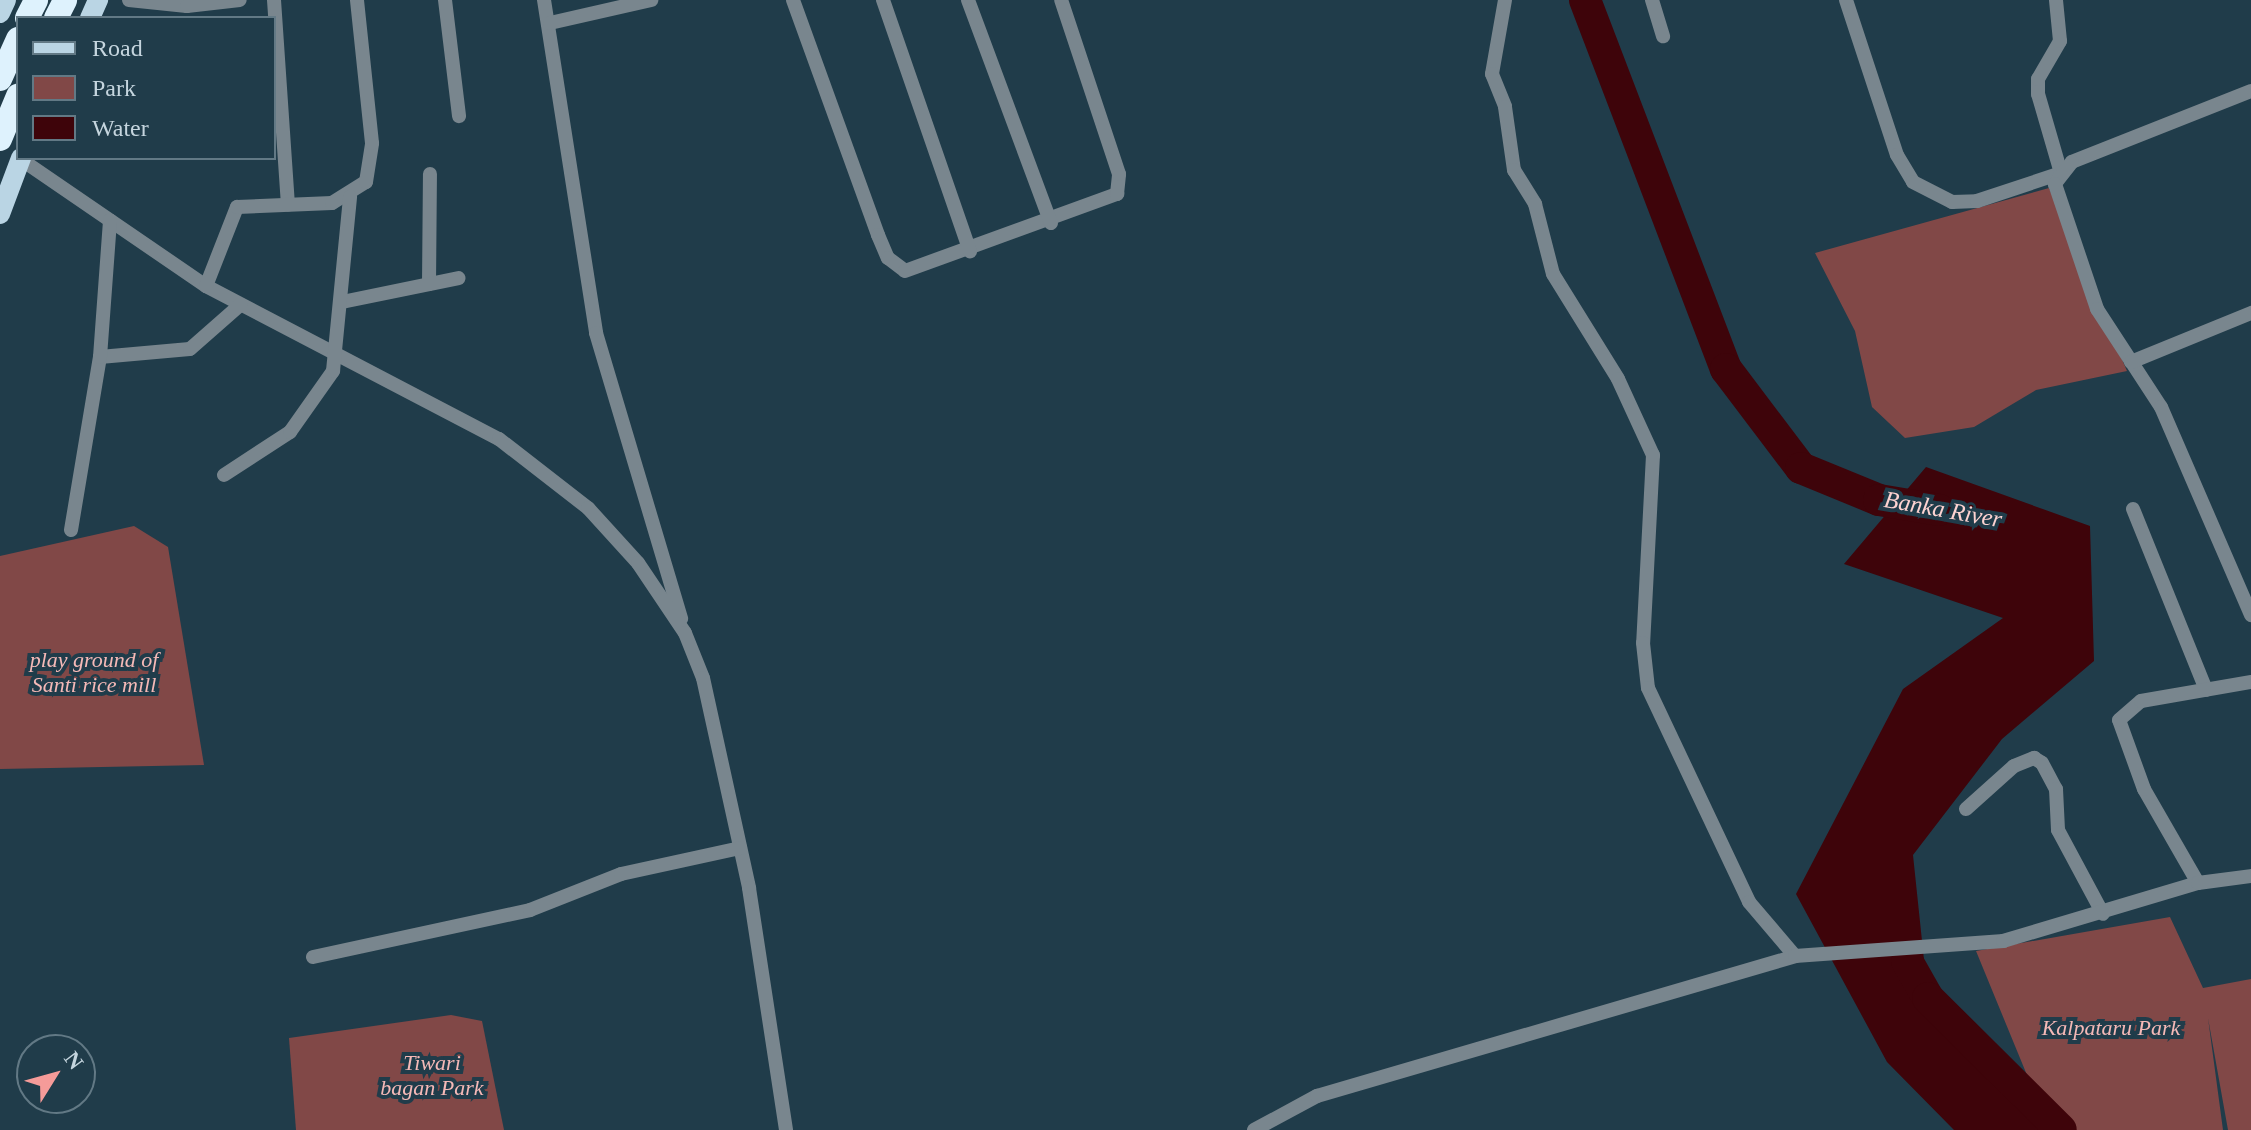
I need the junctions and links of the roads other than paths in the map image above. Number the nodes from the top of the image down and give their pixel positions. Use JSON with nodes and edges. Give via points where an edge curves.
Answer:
{"nodes":[{"id":1,"x":6,"y":0,"type":"edge"},
{"id":2,"x":129,"y":0,"type":"edge"},
{"id":3,"x":240,"y":0,"type":"edge"},
{"id":4,"x":357,"y":0,"type":"edge"},
{"id":5,"x":445,"y":0,"type":"edge"},
{"id":6,"x":544,"y":0,"type":"edge"},
{"id":7,"x":651,"y":0,"type":"edge"},
{"id":8,"x":793,"y":0,"type":"edge"},
{"id":9,"x":883,"y":0,"type":"edge"},
{"id":10,"x":968,"y":0,"type":"edge"},
{"id":11,"x":1061,"y":0,"type":"edge"},
{"id":12,"x":1505,"y":0,"type":"edge"},
{"id":13,"x":1652,"y":0,"type":"edge"},
{"id":14,"x":1846,"y":0,"type":"edge"},
{"id":15,"x":2056,"y":0,"type":"edge"},
{"id":16,"x":187,"y":12,"type":"edge"},
{"id":17,"x":0,"y":13,"type":"edge"},
{"id":18,"x":550,"y":23,"type":"junction"},
{"id":19,"x":1663,"y":36,"type":"dead end"},
{"id":20,"x":16,"y":43,"type":"edge"},
{"id":21,"x":276,"y":72,"type":"edge"},
{"id":22,"x":0,"y":79,"type":"edge"},
{"id":23,"x":2251,"y":91,"type":"edge"},
{"id":24,"x":16,"y":101,"type":"edge"},
{"id":25,"x":459,"y":116,"type":"dead end"},
{"id":26,"x":0,"y":141,"type":"edge"},
{"id":27,"x":278,"y":144,"type":"edge"},
{"id":28,"x":16,"y":155,"type":"edge"},
{"id":29,"x":19,"y":160,"type":"edge"},
{"id":30,"x":23,"y":160,"type":"edge"},
{"id":31,"x":2061,"y":173,"type":"junction"},
{"id":32,"x":430,"y":174,"type":"dead end"},
{"id":33,"x":350,"y":197,"type":"junction"},
{"id":34,"x":288,"y":205,"type":"junction"},
{"id":35,"x":0,"y":214,"type":"edge"},
{"id":36,"x":110,"y":220,"type":"junction"},
{"id":37,"x":1051,"y":223,"type":"junction"},
{"id":38,"x":970,"y":251,"type":"junction"},
{"id":39,"x":459,"y":278,"type":"dead end"},
{"id":40,"x":429,"y":284,"type":"junction"},
{"id":41,"x":206,"y":286,"type":"junction"},
{"id":42,"x":342,"y":302,"type":"junction"},
{"id":43,"x":240,"y":305,"type":"junction"},
{"id":44,"x":2251,"y":313,"type":"edge"},
{"id":45,"x":100,"y":357,"type":"junction"},
{"id":46,"x":335,"y":360,"type":"junction"},
{"id":47,"x":2131,"y":362,"type":"junction"},
{"id":48,"x":224,"y":475,"type":"dead end"},
{"id":49,"x":2133,"y":509,"type":"dead end"},
{"id":50,"x":71,"y":530,"type":"dead end"},
{"id":51,"x":2251,"y":615,"type":"edge"},
{"id":52,"x":685,"y":633,"type":"junction"},
{"id":53,"x":2251,"y":682,"type":"edge"},
{"id":54,"x":2206,"y":690,"type":"junction"},
{"id":55,"x":1966,"y":809,"type":"dead end"},
{"id":56,"x":740,"y":848,"type":"junction"},
{"id":57,"x":2251,"y":876,"type":"edge"},
{"id":58,"x":2198,"y":883,"type":"junction"},
{"id":59,"x":2103,"y":914,"type":"junction"},
{"id":60,"x":1795,"y":956,"type":"junction"},
{"id":61,"x":313,"y":957,"type":"dead end"},
{"id":62,"x":786,"y":1130,"type":"edge"},
{"id":63,"x":1254,"y":1130,"type":"edge"}],
"edges":[{"from":1,"to":17,"type":"main road"},
{"from":2,"to":16,"type":"street"},
{"from":3,"to":16,"type":"street"},
{"from":4,"to":33,"type":"street","via":[[372,164]]},
{"from":5,"to":25,"type":"street"},
{"from":6,"to":18,"type":"street"},
{"from":7,"to":18,"type":"street"},
{"from":8,"to":38,"type":"street","via":[[888,258],[916,271]]},
{"from":9,"to":38,"type":"street"},
{"from":10,"to":37,"type":"street"},
{"from":11,"to":37,"type":"street","via":[[1120,185],[1109,201]]},
{"from":12,"to":60,"type":"street","via":[[1492,74],[1505,107],[1514,170],[1535,204],[1553,274],[1618,379],[1653,455],[1643,643],[1648,688],[1749,902]]},
{"from":13,"to":19,"type":"street"},
{"from":14,"to":31,"type":"street","via":[[1893,145],[1913,182],[1931,196],[1977,201]]},
{"from":15,"to":31,"type":"street","via":[[2060,41],[2038,94]]},
{"from":18,"to":52,"type":"street","via":[[596,333]]},
{"from":20,"to":22,"type":"highway"},
{"from":21,"to":27,"type":"street"},
{"from":23,"to":31,"type":"street"},
{"from":24,"to":26,"type":"highway"},
{"from":26,"to":28,"type":"street"},
{"from":27,"to":34,"type":"street"},
{"from":29,"to":35,"type":"main road"},
{"from":30,"to":36,"type":"street"},
{"from":31,"to":47,"type":"street","via":[[2057,198],[2082,274]]},
{"from":32,"to":40,"type":"street"},
{"from":33,"to":34,"type":"street"},
{"from":33,"to":42,"type":"street"},
{"from":34,"to":41,"type":"street","via":[[237,207]]},
{"from":36,"to":41,"type":"street"},
{"from":36,"to":45,"type":"street"},
{"from":37,"to":38,"type":"street"},
{"from":39,"to":40,"type":"street"},
{"from":40,"to":42,"type":"street"},
{"from":41,"to":43,"type":"street"},
{"from":42,"to":46,"type":"street"},
{"from":43,"to":45,"type":"street","via":[[190,349]]},
{"from":43,"to":46,"type":"street"},
{"from":44,"to":47,"type":"street"},
{"from":45,"to":50,"type":"street"},
{"from":46,"to":48,"type":"street","via":[[308,414]]},
{"from":46,"to":52,"type":"street","via":[[541,467],[638,563]]},
{"from":47,"to":51,"type":"street","via":[[2180,446]]},
{"from":49,"to":54,"type":"street"},
{"from":52,"to":56,"type":"street","via":[[703,678]]},
{"from":53,"to":54,"type":"street"},
{"from":54,"to":58,"type":"street","via":[[2141,701],[2119,720],[2144,789]]},
{"from":55,"to":59,"type":"street","via":[[2014,766],[2034,758],[2042,763],[2056,789],[2058,830]]},
{"from":56,"to":61,"type":"street","via":[[621,874],[530,910]]},
{"from":56,"to":62,"type":"street"},
{"from":57,"to":58,"type":"street"},
{"from":58,"to":59,"type":"street"},
{"from":59,"to":60,"type":"street","via":[[2050,932]]},
{"from":60,"to":63,"type":"street","via":[[1317,1096]]}]}
